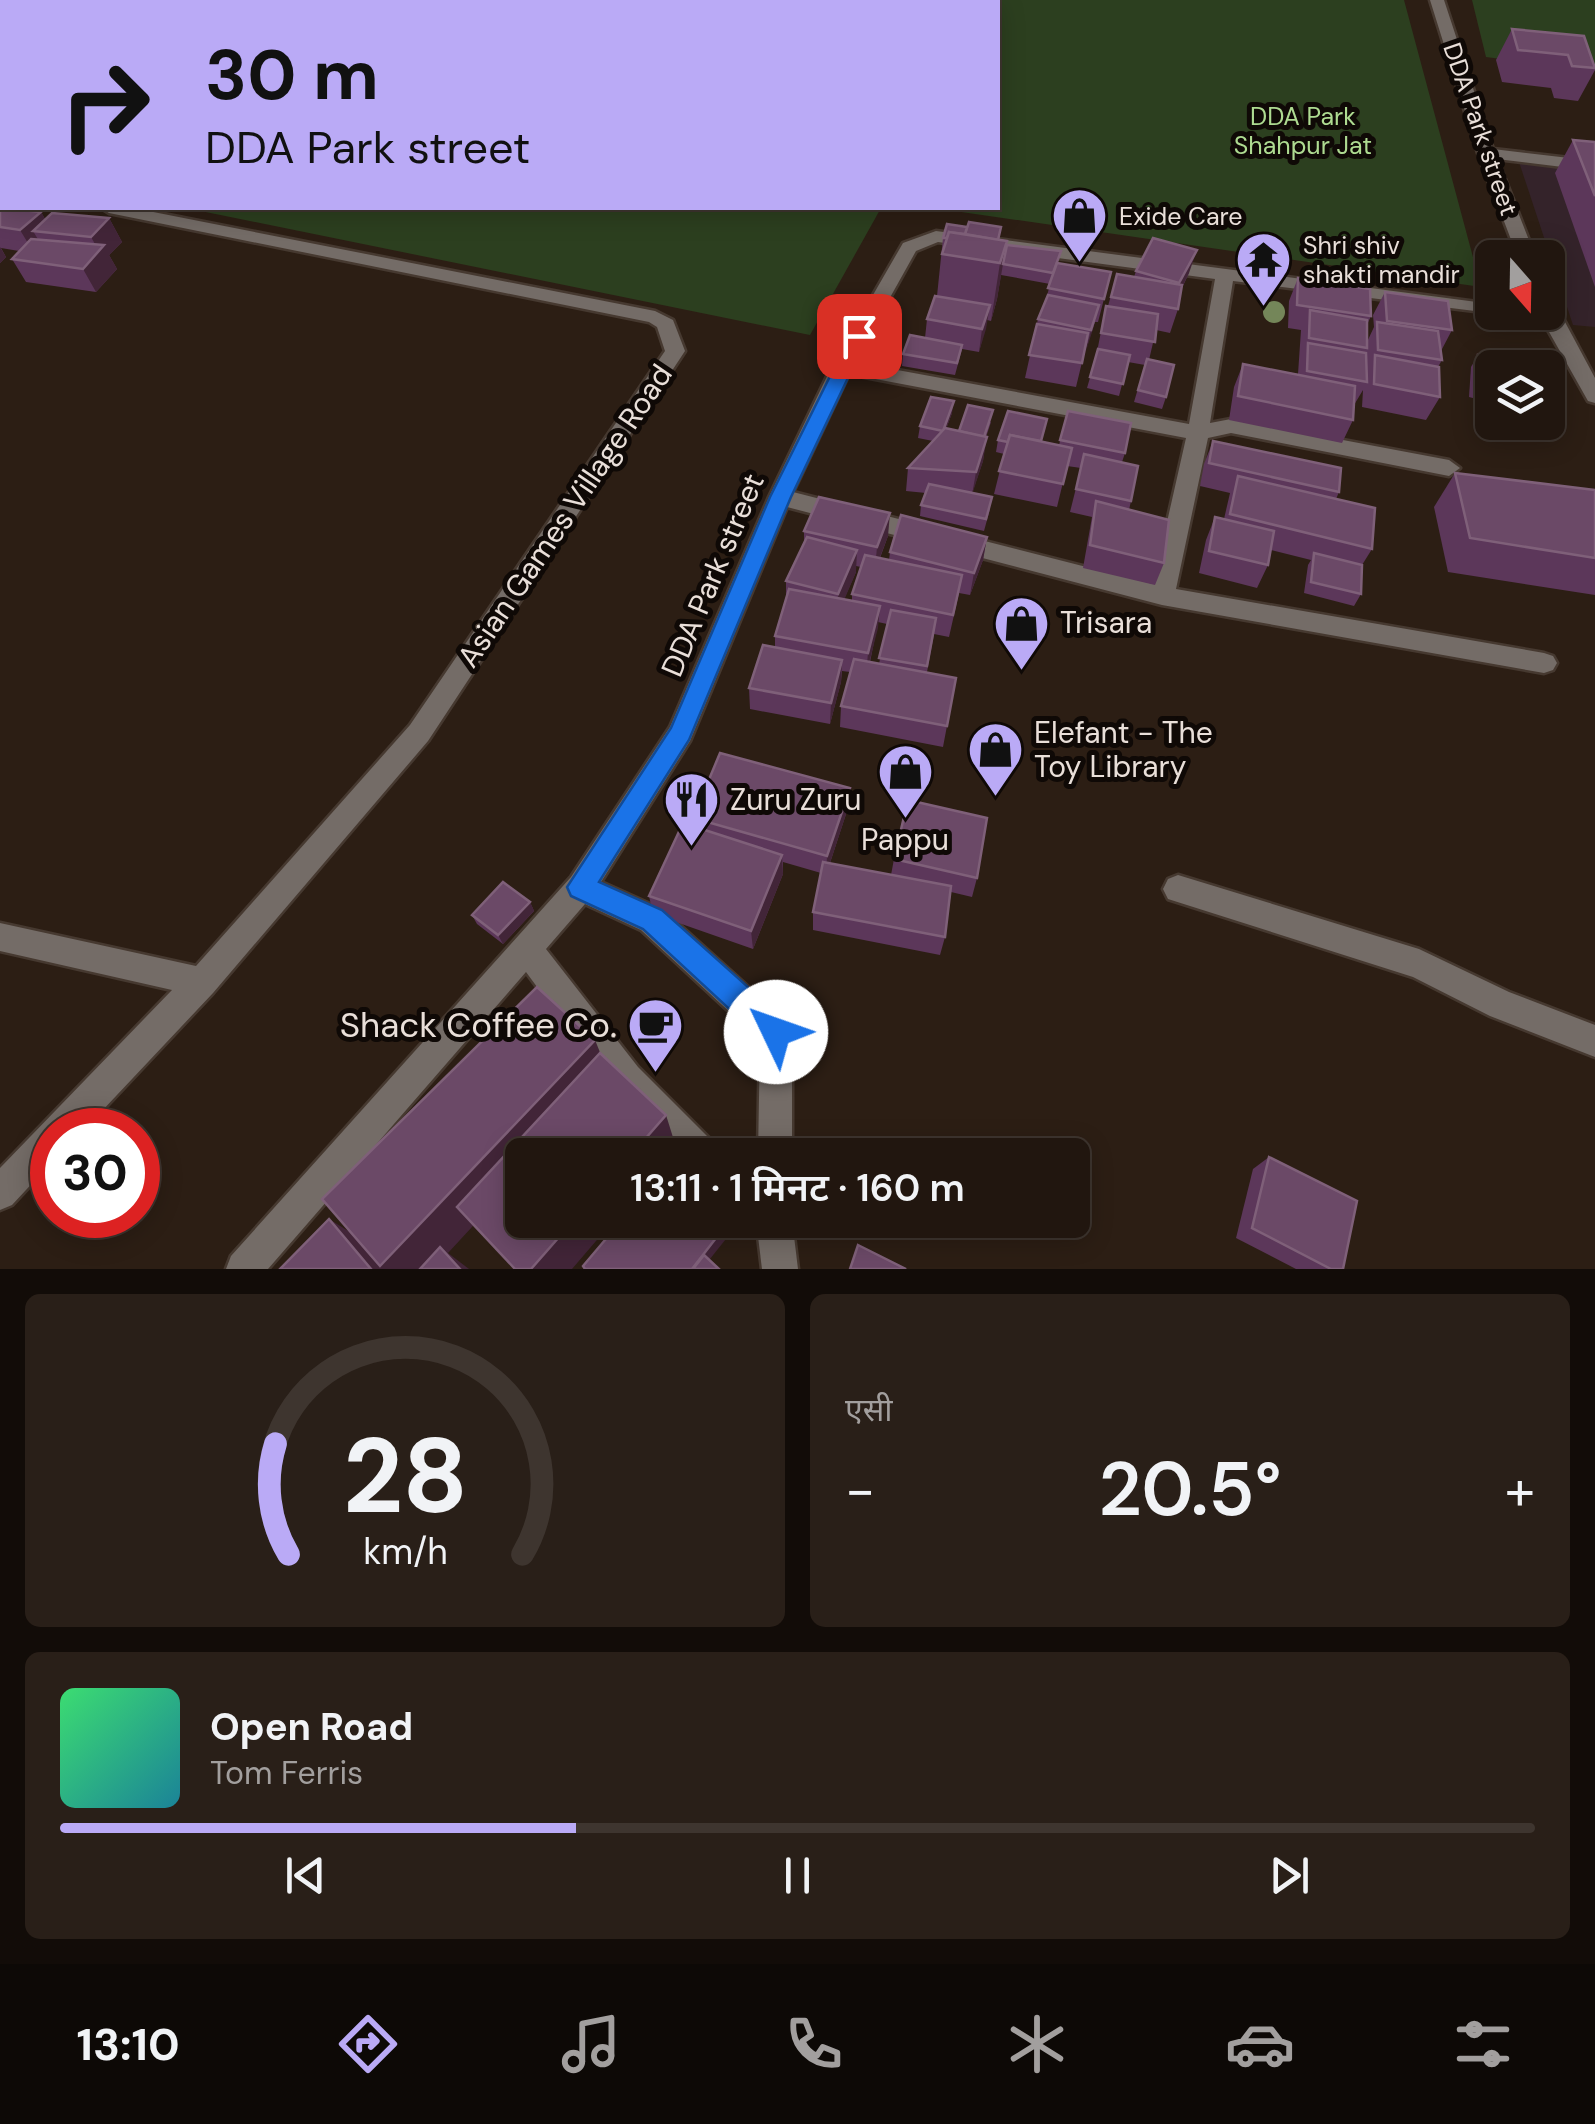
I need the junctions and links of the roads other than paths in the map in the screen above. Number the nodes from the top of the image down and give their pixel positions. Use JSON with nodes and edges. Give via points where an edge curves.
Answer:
{"nodes":[{"id":1,"x":1438,"y":0,"type":"edge"},
{"id":2,"x":1488,"y":157,"type":"junction"},
{"id":3,"x":1595,"y":166,"type":"edge"},
{"id":4,"x":1595,"y":174,"type":"edge"},
{"id":5,"x":119,"y":210,"type":"edge"},
{"id":6,"x":1520,"y":240,"type":"edge"},
{"id":7,"x":1226,"y":274,"type":"junction"},
{"id":8,"x":1475,"y":308,"type":"edge"},
{"id":9,"x":1558,"y":330,"type":"edge"},
{"id":10,"x":842,"y":366,"type":"junction"},
{"id":11,"x":1595,"y":396,"type":"edge"},
{"id":12,"x":1198,"y":433,"type":"junction"},
{"id":13,"x":1449,"y":468,"type":"dead end"},
{"id":14,"x":780,"y":497,"type":"junction"},
{"id":15,"x":1162,"y":596,"type":"junction"},
{"id":16,"x":1544,"y":663,"type":"dead end"},
{"id":17,"x":581,"y":887,"type":"junction"},
{"id":18,"x":1178,"y":889,"type":"dead end"},
{"id":19,"x":0,"y":937,"type":"edge"},
{"id":20,"x":526,"y":949,"type":"junction"},
{"id":21,"x":202,"y":982,"type":"junction"},
{"id":22,"x":1595,"y":1041,"type":"edge"},
{"id":23,"x":81,"y":1108,"type":"edge"},
{"id":24,"x":685,"y":1138,"type":"edge"},
{"id":25,"x":775,"y":1138,"type":"edge"},
{"id":26,"x":30,"y":1162,"type":"edge"},
{"id":27,"x":0,"y":1194,"type":"edge"},
{"id":28,"x":775,"y":1238,"type":"edge"},
{"id":29,"x":244,"y":1269,"type":"edge"},
{"id":30,"x":780,"y":1269,"type":"edge"}],
"edges":[{"from":1,"to":2,"type":"street","name":"DDA Park street"},
{"from":2,"to":3,"type":"street"},
{"from":2,"to":4,"type":"street"},
{"from":2,"to":6,"type":"street","name":"DDA Park street"},
{"from":5,"to":21,"type":"street","name":"Asian Games Village Road","via":[[655,316],[666,324],[675,352],[419,733]]},
{"from":7,"to":8,"type":"street","name":"DDA Park street"},
{"from":7,"to":10,"type":"street","name":"DDA Park street","via":[[926,238],[909,247]]},
{"from":7,"to":12,"type":"street"},
{"from":9,"to":11,"type":"street"},
{"from":10,"to":12,"type":"street"},
{"from":10,"to":14,"type":"street","name":"DDA Park street"},
{"from":12,"to":13,"type":"street","via":[[1232,426]]},
{"from":12,"to":15,"type":"street"},
{"from":14,"to":15,"type":"street"},
{"from":14,"to":17,"type":"street","name":"DDA Park street","via":[[681,733]]},
{"from":15,"to":16,"type":"street"},
{"from":17,"to":20,"type":"street","name":"DDA Park street"},
{"from":17,"to":25,"type":"street","via":[[652,920],[776,1032]]},
{"from":18,"to":22,"type":"street","via":[[1419,964]]},
{"from":19,"to":21,"type":"street"},
{"from":20,"to":24,"type":"street","via":[[626,1078]]},
{"from":20,"to":29,"type":"street","name":"DDA Park street"},
{"from":21,"to":23,"type":"street","name":"Asian Games Village Road"},
{"from":26,"to":27,"type":"street"},
{"from":28,"to":30,"type":"street"}]}
